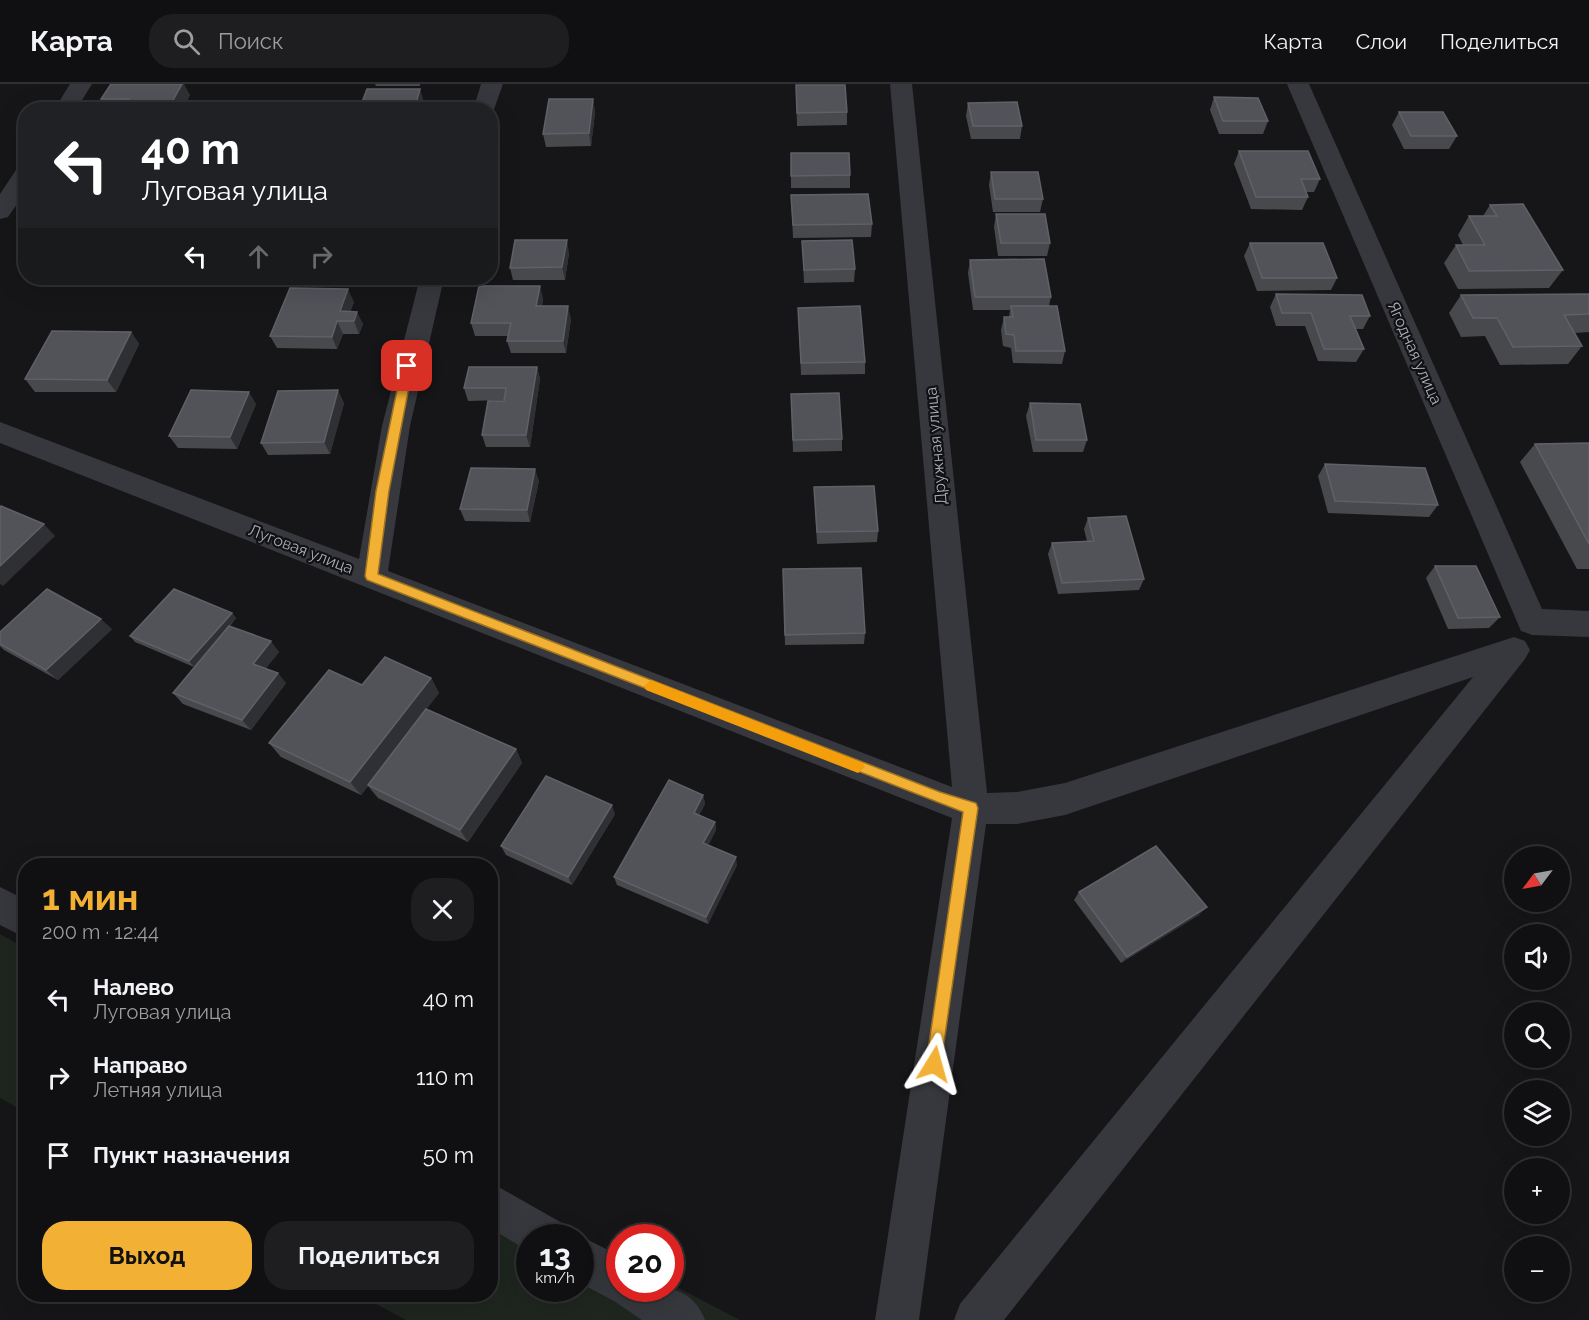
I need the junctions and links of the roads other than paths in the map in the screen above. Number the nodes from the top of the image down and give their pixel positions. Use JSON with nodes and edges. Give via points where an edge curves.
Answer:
{"nodes":[{"id":1,"x":81,"y":84,"type":"edge"},
{"id":2,"x":492,"y":84,"type":"edge"},
{"id":3,"x":901,"y":84,"type":"edge"},
{"id":4,"x":1298,"y":84,"type":"edge"},
{"id":5,"x":70,"y":102,"type":"edge"},
{"id":6,"x":486,"y":102,"type":"edge"},
{"id":7,"x":18,"y":184,"type":"edge"},
{"id":8,"x":0,"y":212,"type":"edge"},
{"id":9,"x":430,"y":285,"type":"edge"},
{"id":10,"x":0,"y":432,"type":"edge"},
{"id":11,"x":372,"y":576,"type":"junction"},
{"id":12,"x":1589,"y":624,"type":"edge"},
{"id":13,"x":971,"y":808,"type":"junction"},
{"id":14,"x":0,"y":905,"type":"edge"},
{"id":15,"x":18,"y":915,"type":"edge"},
{"id":16,"x":498,"y":1208,"type":"edge"},
{"id":17,"x":524,"y":1224,"type":"edge"},
{"id":18,"x":654,"y":1302,"type":"edge"},
{"id":19,"x":683,"y":1320,"type":"edge"},
{"id":20,"x":897,"y":1320,"type":"edge"},
{"id":21,"x":976,"y":1320,"type":"edge"}],
"edges":[{"from":1,"to":5,"type":"street"},
{"from":2,"to":6,"type":"street"},
{"from":3,"to":13,"type":"street","name":"Дружная улица"},
{"from":4,"to":12,"type":"street","name":"Ягодная улица","via":[[1532,621]]},
{"from":7,"to":8,"type":"street"},
{"from":9,"to":11,"type":"street","via":[[403,381]]},
{"from":10,"to":11,"type":"street","name":"Луговая улица"},
{"from":11,"to":13,"type":"street","name":"Луговая улица","via":[[939,799]]},
{"from":13,"to":20,"type":"street","name":"Дружная улица"},
{"from":13,"to":21,"type":"street","name":"Луговая улица","via":[[1031,808],[1065,799],[1514,650]]},
{"from":14,"to":15,"type":"street"},
{"from":16,"to":17,"type":"street"},
{"from":18,"to":19,"type":"street"}]}
